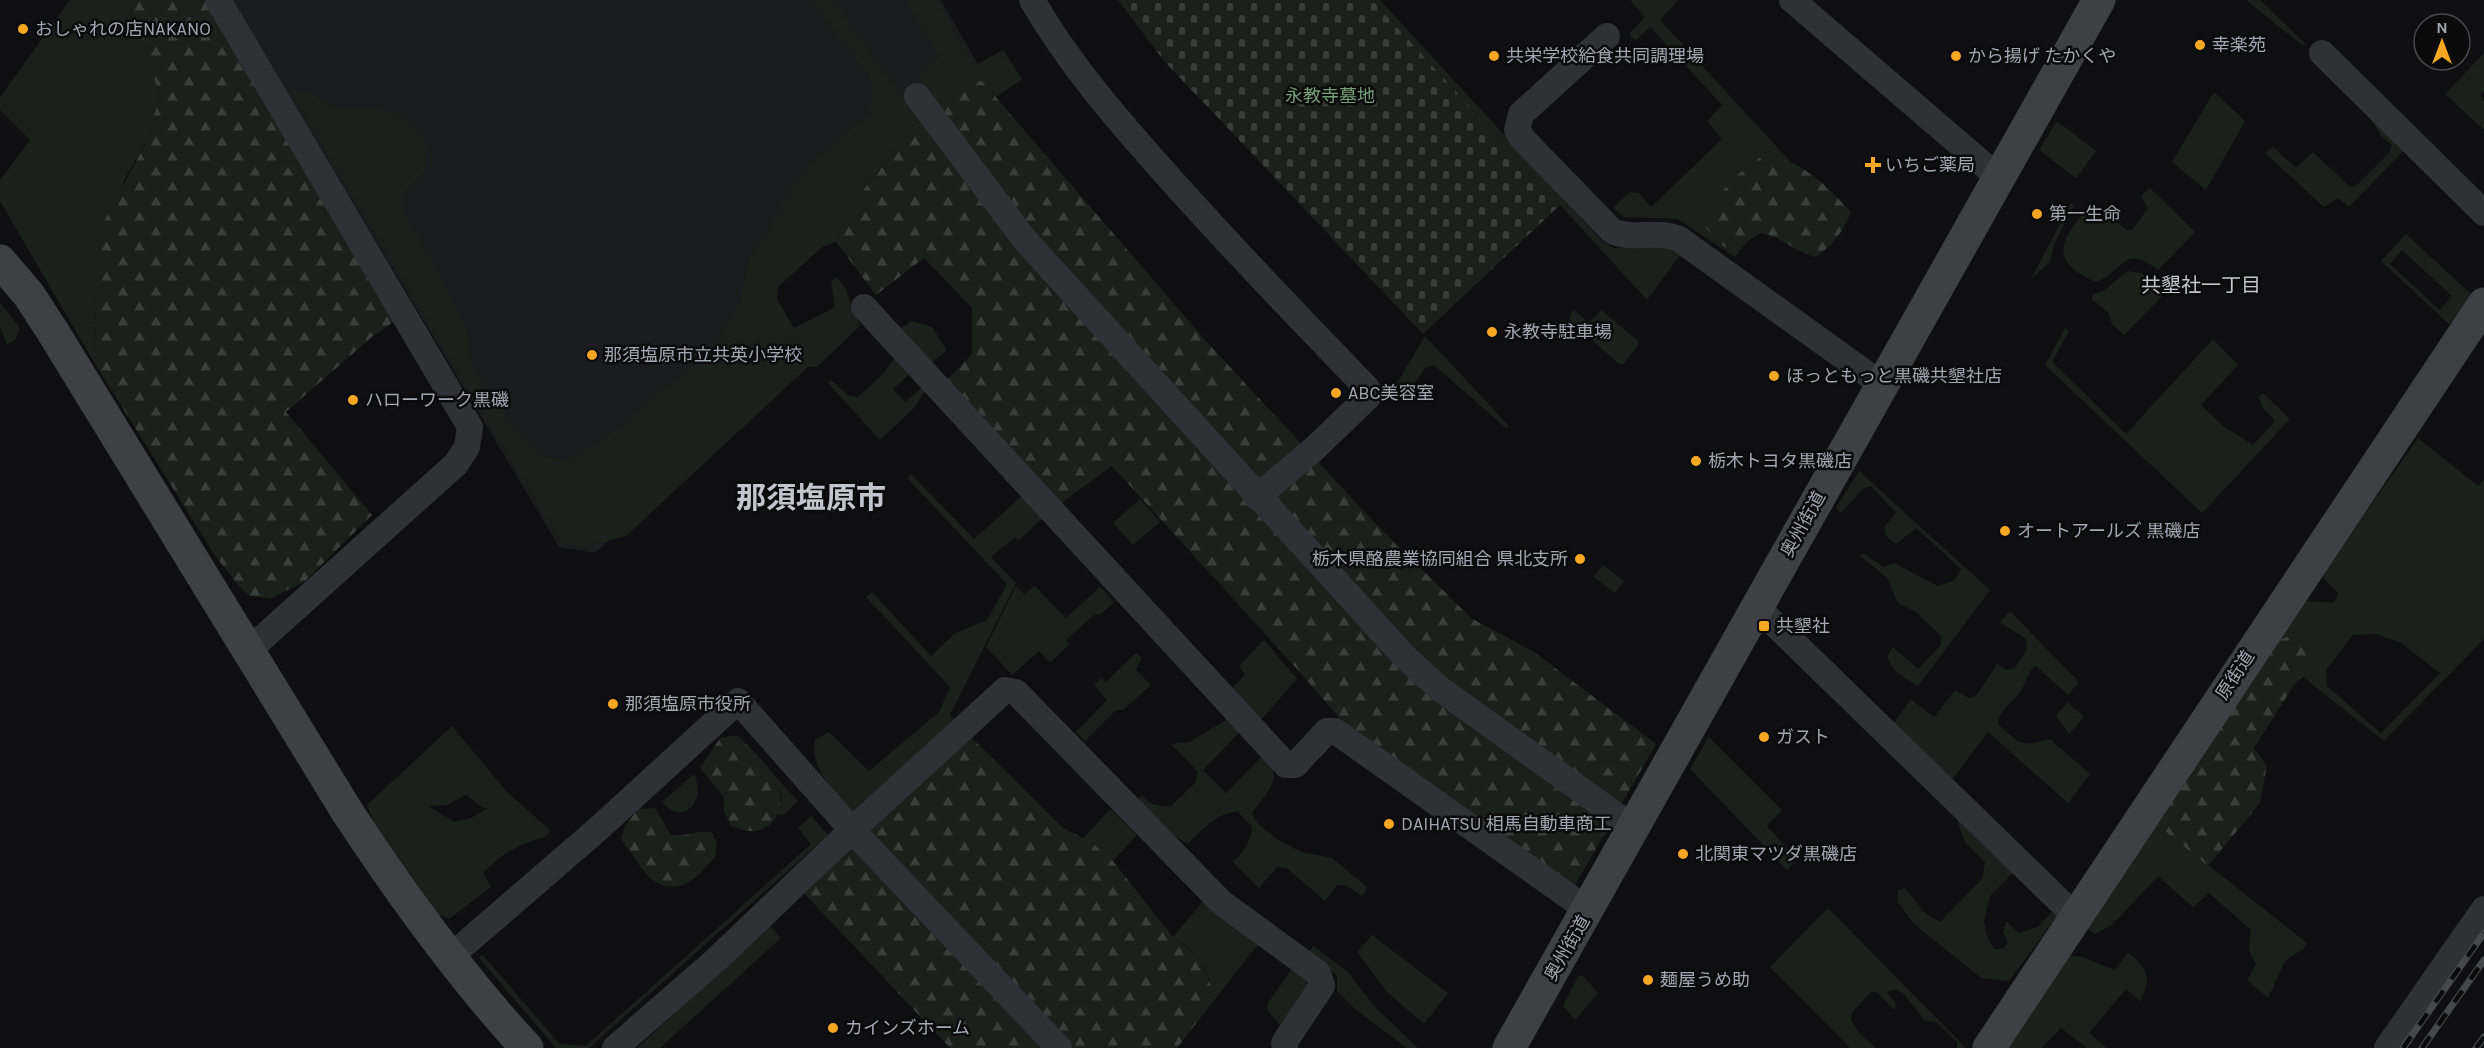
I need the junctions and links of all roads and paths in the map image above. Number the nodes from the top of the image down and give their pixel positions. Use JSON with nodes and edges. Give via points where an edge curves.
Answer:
{"nodes":[{"id":1,"x":218,"y":0,"type":"edge"},
{"id":2,"x":1032,"y":0,"type":"edge"},
{"id":3,"x":1792,"y":0,"type":"edge"},
{"id":4,"x":2099,"y":0,"type":"edge"},
{"id":5,"x":1607,"y":36,"type":"dead end"},
{"id":6,"x":2322,"y":53,"type":"dead end"},
{"id":7,"x":917,"y":96,"type":"dead end"},
{"id":8,"x":1998,"y":177,"type":"junction"},
{"id":9,"x":2484,"y":213,"type":"edge"},
{"id":10,"x":0,"y":261,"type":"edge"},
{"id":11,"x":2484,"y":304,"type":"edge"},
{"id":12,"x":864,"y":307,"type":"dead end"},
{"id":13,"x":1881,"y":384,"type":"junction"},
{"id":14,"x":1257,"y":497,"type":"junction"},
{"id":15,"x":1757,"y":607,"type":"junction"},
{"id":16,"x":248,"y":651,"type":"junction"},
{"id":17,"x":1634,"y":828,"type":"junction"},
{"id":18,"x":852,"y":830,"type":"junction"},
{"id":19,"x":2484,"y":909,"type":"edge"},
{"id":20,"x":1588,"y":910,"type":"junction"},
{"id":21,"x":2076,"y":917,"type":"junction"},
{"id":22,"x":451,"y":956,"type":"junction"},
{"id":23,"x":527,"y":1048,"type":"edge"},
{"id":24,"x":615,"y":1048,"type":"edge"},
{"id":25,"x":1059,"y":1048,"type":"edge"},
{"id":26,"x":1285,"y":1048,"type":"edge"},
{"id":27,"x":1509,"y":1048,"type":"edge"},
{"id":28,"x":1989,"y":1048,"type":"edge"},
{"id":29,"x":2386,"y":1048,"type":"edge"}],
"edges":[{"from":1,"to":16,"type":"street","via":[[470,428],[468,447],[456,464]]},
{"from":2,"to":14,"type":"street","via":[[1066,56],[1099,99],[1366,388],[1368,397]]},
{"from":3,"to":8,"type":"street"},
{"from":4,"to":8,"type":"street","name":"奥州街道"},
{"from":5,"to":13,"type":"street","via":[[1521,114],[1516,130],[1522,138],[1605,227],[1620,235],[1679,238]]},
{"from":6,"to":9,"type":"street"},
{"from":7,"to":14,"type":"street","via":[[1025,240]]},
{"from":8,"to":13,"type":"street","name":"奥州街道"},
{"from":10,"to":16,"type":"street","via":[[54,332]]},
{"from":11,"to":21,"type":"street","name":"原街道"},
{"from":12,"to":20,"type":"street","via":[[1286,765],[1294,765],[1327,731],[1335,731]]},
{"from":13,"to":15,"type":"street","name":"奥州街道"},
{"from":14,"to":17,"type":"street","via":[[1404,656],[1440,689]]},
{"from":15,"to":17,"type":"street","name":"奥州街道"},
{"from":15,"to":21,"type":"street"},
{"from":16,"to":22,"type":"street","via":[[399,891]]},
{"from":17,"to":20,"type":"street","name":"奥州街道"},
{"from":18,"to":22,"type":"street","via":[[738,701]]},
{"from":18,"to":24,"type":"street","via":[[717,959]]},
{"from":18,"to":25,"type":"street"},
{"from":18,"to":26,"type":"street","via":[[1005,690],[1016,692],[1222,903],[1318,973],[1322,986],[1284,1042]]},
{"from":19,"to":29,"type":"street"},
{"from":20,"to":27,"type":"street","name":"奥州街道"},
{"from":21,"to":28,"type":"street","name":"原街道"},
{"from":22,"to":23,"type":"street","via":[[491,1010]]}]}
